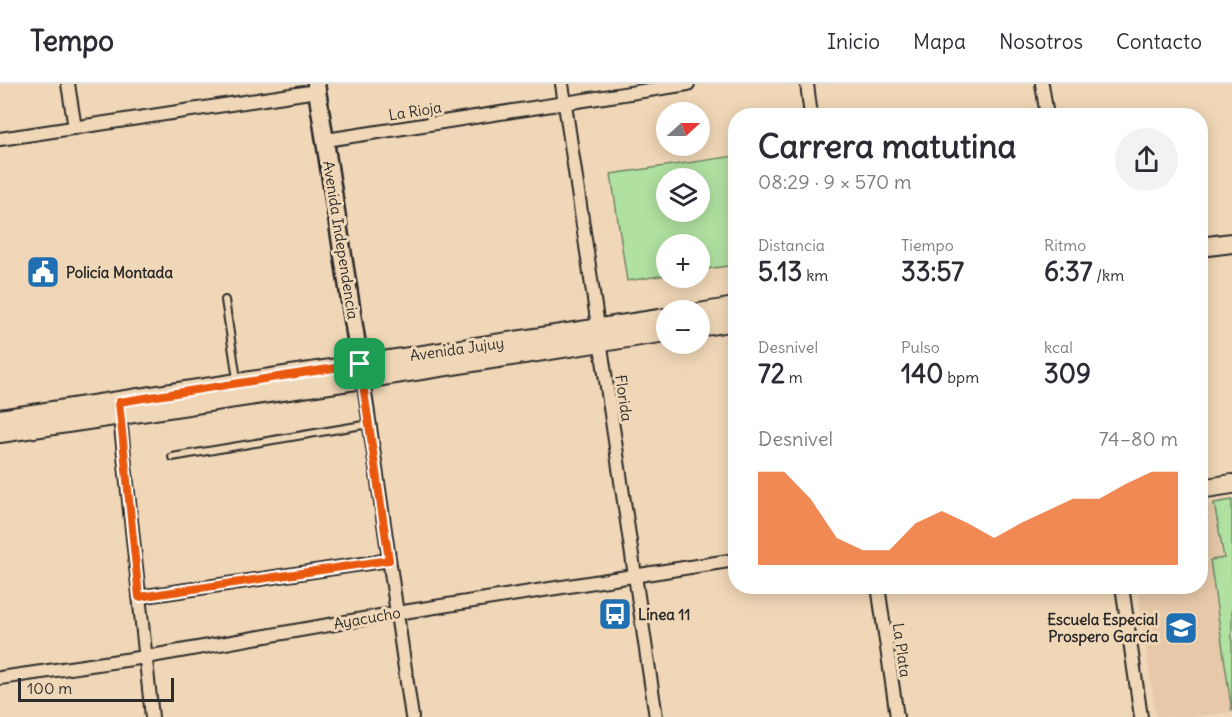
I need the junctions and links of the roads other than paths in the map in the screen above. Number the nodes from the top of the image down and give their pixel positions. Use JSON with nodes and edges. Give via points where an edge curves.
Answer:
{"nodes":[{"id":1,"x":69,"y":84,"type":"edge"},
{"id":2,"x":562,"y":84,"type":"edge"},
{"id":3,"x":688,"y":84,"type":"edge"},
{"id":4,"x":807,"y":84,"type":"edge"},
{"id":5,"x":1042,"y":84,"type":"edge"},
{"id":6,"x":317,"y":87,"type":"edge"},
{"id":7,"x":565,"y":104,"type":"junction"},
{"id":8,"x":810,"y":108,"type":"edge"},
{"id":9,"x":1046,"y":108,"type":"edge"},
{"id":10,"x":75,"y":128,"type":"junction"},
{"id":11,"x":0,"y":139,"type":"edge"},
{"id":12,"x":326,"y":140,"type":"junction"},
{"id":13,"x":1232,"y":243,"type":"edge"},
{"id":14,"x":1208,"y":247,"type":"edge"},
{"id":15,"x":225,"y":300,"type":"dead end"},
{"id":16,"x":728,"y":309,"type":"edge"},
{"id":17,"x":710,"y":311,"type":"edge"},
{"id":18,"x":656,"y":321,"type":"edge"},
{"id":19,"x":728,"y":322,"type":"edge"},
{"id":20,"x":710,"y":325,"type":"edge"},
{"id":21,"x":656,"y":333,"type":"edge"},
{"id":22,"x":600,"y":336,"type":"junction"},
{"id":23,"x":361,"y":372,"type":"junction"},
{"id":24,"x":238,"y":383,"type":"junction"},
{"id":25,"x":119,"y":409,"type":"junction"},
{"id":26,"x":0,"y":419,"type":"edge"},
{"id":27,"x":369,"y":424,"type":"junction"},
{"id":28,"x":0,"y":433,"type":"edge"},
{"id":29,"x":172,"y":457,"type":"dead end"},
{"id":30,"x":1232,"y":484,"type":"edge"},
{"id":31,"x":1208,"y":488,"type":"edge"},
{"id":32,"x":389,"y":560,"type":"junction"},
{"id":33,"x":728,"y":561,"type":"edge"},
{"id":34,"x":635,"y":576,"type":"junction"},
{"id":35,"x":879,"y":594,"type":"edge"},
{"id":36,"x":1123,"y":594,"type":"edge"},
{"id":37,"x":139,"y":597,"type":"junction"},
{"id":38,"x":397,"y":613,"type":"junction"},
{"id":39,"x":146,"y":657,"type":"junction"},
{"id":40,"x":0,"y":678,"type":"edge"},
{"id":41,"x":152,"y":717,"type":"edge"},
{"id":42,"x":412,"y":717,"type":"edge"},
{"id":43,"x":656,"y":717,"type":"edge"},
{"id":44,"x":897,"y":717,"type":"edge"},
{"id":45,"x":1141,"y":717,"type":"edge"}],
"edges":[{"from":1,"to":10,"type":"street"},
{"from":2,"to":7,"type":"street","name":"Florida"},
{"from":3,"to":7,"type":"street","name":"La Rioja"},
{"from":4,"to":8,"type":"street"},
{"from":5,"to":9,"type":"street"},
{"from":6,"to":10,"type":"street"},
{"from":6,"to":12,"type":"main road","name":"Avenida Independencia"},
{"from":7,"to":12,"type":"street","name":"La Rioja"},
{"from":7,"to":22,"type":"street","name":"Florida"},
{"from":10,"to":11,"type":"street"},
{"from":12,"to":23,"type":"main road","name":"Avenida Independencia"},
{"from":13,"to":14,"type":"main road"},
{"from":15,"to":24,"type":"lane"},
{"from":16,"to":17,"type":"main road"},
{"from":18,"to":22,"type":"main road","name":"Avenida Jujuy"},
{"from":19,"to":20,"type":"main road"},
{"from":21,"to":22,"type":"main road","name":"Avenida Jujuy"},
{"from":22,"to":23,"type":"main road","name":"Avenida Jujuy"},
{"from":22,"to":34,"type":"street","name":"Florida"},
{"from":23,"to":24,"type":"main road","name":"Avenida Jujuy"},
{"from":23,"to":25,"type":"main road","name":"Avenida Jujuy"},
{"from":23,"to":27,"type":"street","name":"Avenida Independencia"},
{"from":24,"to":25,"type":"main road","name":"Avenida Jujuy"},
{"from":25,"to":26,"type":"main road","name":"Avenida Jujuy"},
{"from":25,"to":28,"type":"main road","name":"Avenida Jujuy"},
{"from":25,"to":37,"type":"street"},
{"from":27,"to":29,"type":"lane"},
{"from":27,"to":32,"type":"street","name":"Avenida Independencia"},
{"from":30,"to":31,"type":"main road"},
{"from":32,"to":37,"type":"street"},
{"from":32,"to":38,"type":"street","name":"Avenida Independencia"},
{"from":33,"to":34,"type":"street","name":"Ayacucho"},
{"from":34,"to":38,"type":"street","name":"Ayacucho"},
{"from":34,"to":43,"type":"street","name":"Florida"},
{"from":35,"to":44,"type":"street","name":"La Plata"},
{"from":36,"to":45,"type":"street"},
{"from":37,"to":39,"type":"street"},
{"from":38,"to":39,"type":"street","name":"Ayacucho"},
{"from":38,"to":42,"type":"street","name":"Avenida Independencia"},
{"from":39,"to":40,"type":"street","name":"Ayacucho"},
{"from":39,"to":41,"type":"street"}]}
